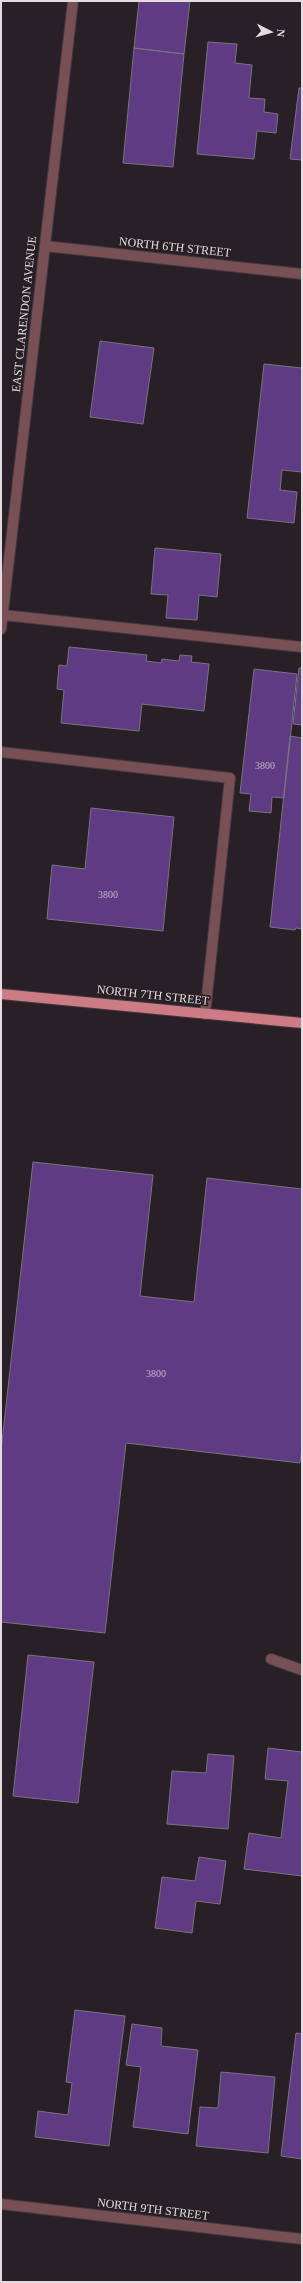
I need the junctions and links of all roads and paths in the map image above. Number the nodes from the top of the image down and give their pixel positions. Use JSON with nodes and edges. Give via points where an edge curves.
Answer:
{"nodes":[{"id":1,"x":73,"y":1,"type":"edge"},
{"id":2,"x":44,"y":246,"type":"junction"},
{"id":3,"x":302,"y":274,"type":"edge"},
{"id":4,"x":3,"y":615,"type":"junction"},
{"id":5,"x":1,"y":629,"type":"edge"},
{"id":6,"x":302,"y":647,"type":"edge"},
{"id":7,"x":1,"y":752,"type":"edge"},
{"id":8,"x":1,"y":994,"type":"edge"},
{"id":9,"x":205,"y":1014,"type":"junction"},
{"id":10,"x":302,"y":1023,"type":"edge"},
{"id":11,"x":270,"y":1659,"type":"dead end"},
{"id":12,"x":302,"y":1670,"type":"edge"},
{"id":13,"x":1,"y":2204,"type":"edge"},
{"id":14,"x":302,"y":2239,"type":"edge"}],
"edges":[{"from":1,"to":2,"type":"street","name":"EAST CLARENDON AVENUE"},
{"from":2,"to":3,"type":"street","name":"NORTH 6TH STREET"},
{"from":2,"to":4,"type":"street","name":"EAST CLARENDON AVENUE"},
{"from":4,"to":5,"type":"street","name":"EAST CLARENDON AVENUE"},
{"from":4,"to":6,"type":"street"},
{"from":7,"to":9,"type":"street","via":[[230,778]]},
{"from":8,"to":9,"type":"main road","name":"NORTH 7TH STREET"},
{"from":9,"to":10,"type":"main road","name":"NORTH 7TH STREET"},
{"from":11,"to":12,"type":"street"},
{"from":13,"to":14,"type":"street","name":"NORTH 9TH STREET"}]}
